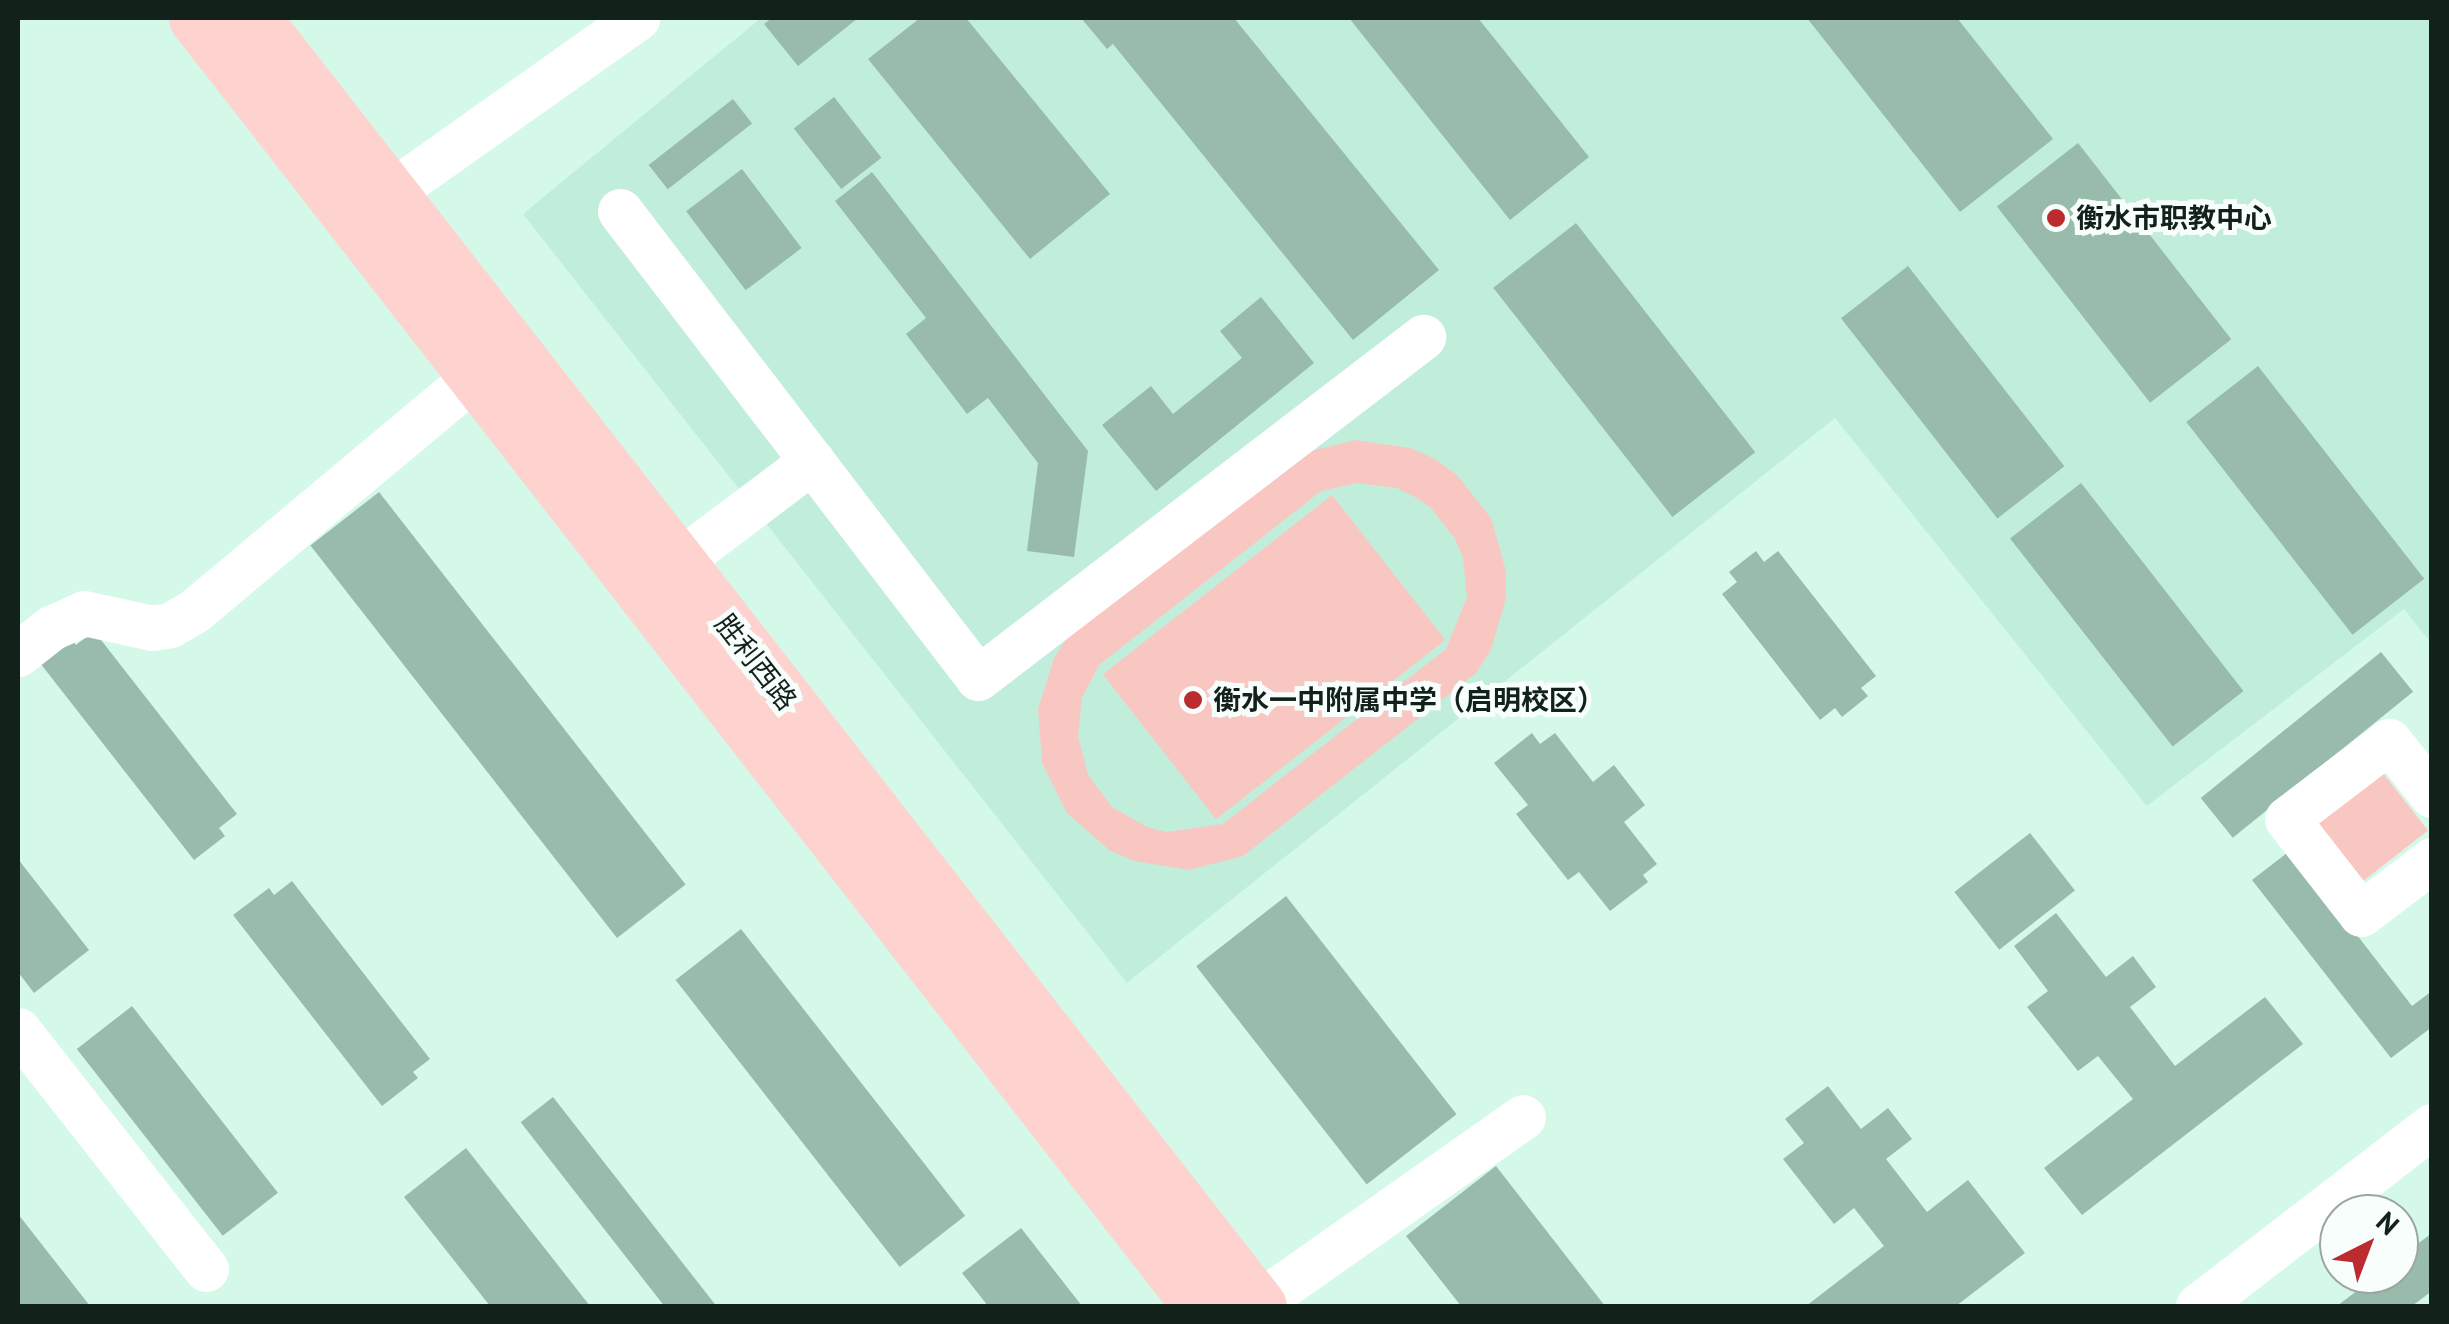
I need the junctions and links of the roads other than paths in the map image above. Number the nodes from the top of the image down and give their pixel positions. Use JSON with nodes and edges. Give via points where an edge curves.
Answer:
{"nodes":[{"id":1,"x":196,"y":18,"type":"edge"},
{"id":2,"x":253,"y":18,"type":"edge"},
{"id":3,"x":637,"y":18,"type":"edge"},
{"id":4,"x":390,"y":193,"type":"junction"},
{"id":5,"x":620,"y":211,"type":"dead end"},
{"id":6,"x":1423,"y":337,"type":"dead end"},
{"id":7,"x":476,"y":376,"type":"junction"},
{"id":8,"x":812,"y":461,"type":"junction"},
{"id":9,"x":678,"y":562,"type":"junction"},
{"id":10,"x":18,"y":654,"type":"edge"},
{"id":11,"x":2432,"y":795,"type":"edge"},
{"id":12,"x":2425,"y":879,"type":"edge"},
{"id":13,"x":18,"y":1030,"type":"edge"},
{"id":14,"x":1523,"y":1117,"type":"dead end"},
{"id":15,"x":2432,"y":1126,"type":"edge"},
{"id":16,"x":206,"y":1269,"type":"dead end"},
{"id":17,"x":1200,"y":1306,"type":"edge"},
{"id":18,"x":1258,"y":1306,"type":"edge"},
{"id":19,"x":2198,"y":1306,"type":"edge"}],
"edges":[{"from":1,"to":7,"type":"main road","name":"胜利西路"},
{"from":2,"to":4,"type":"main road","name":"胜利西路"},
{"from":3,"to":4,"type":"street"},
{"from":4,"to":9,"type":"main road","name":"胜利西路"},
{"from":5,"to":8,"type":"street"},
{"from":6,"to":8,"type":"street","via":[[978,678]]},
{"from":7,"to":10,"type":"street","via":[[194,610],[152,628],[84,613]]},
{"from":7,"to":17,"type":"main road","name":"胜利西路"},
{"from":8,"to":9,"type":"street"},
{"from":9,"to":18,"type":"main road","name":"胜利西路"},
{"from":11,"to":12,"type":"street","via":[[2389,740],[2287,820],[2361,914]]},
{"from":13,"to":16,"type":"street"},
{"from":14,"to":18,"type":"street"},
{"from":15,"to":19,"type":"street"}]}
